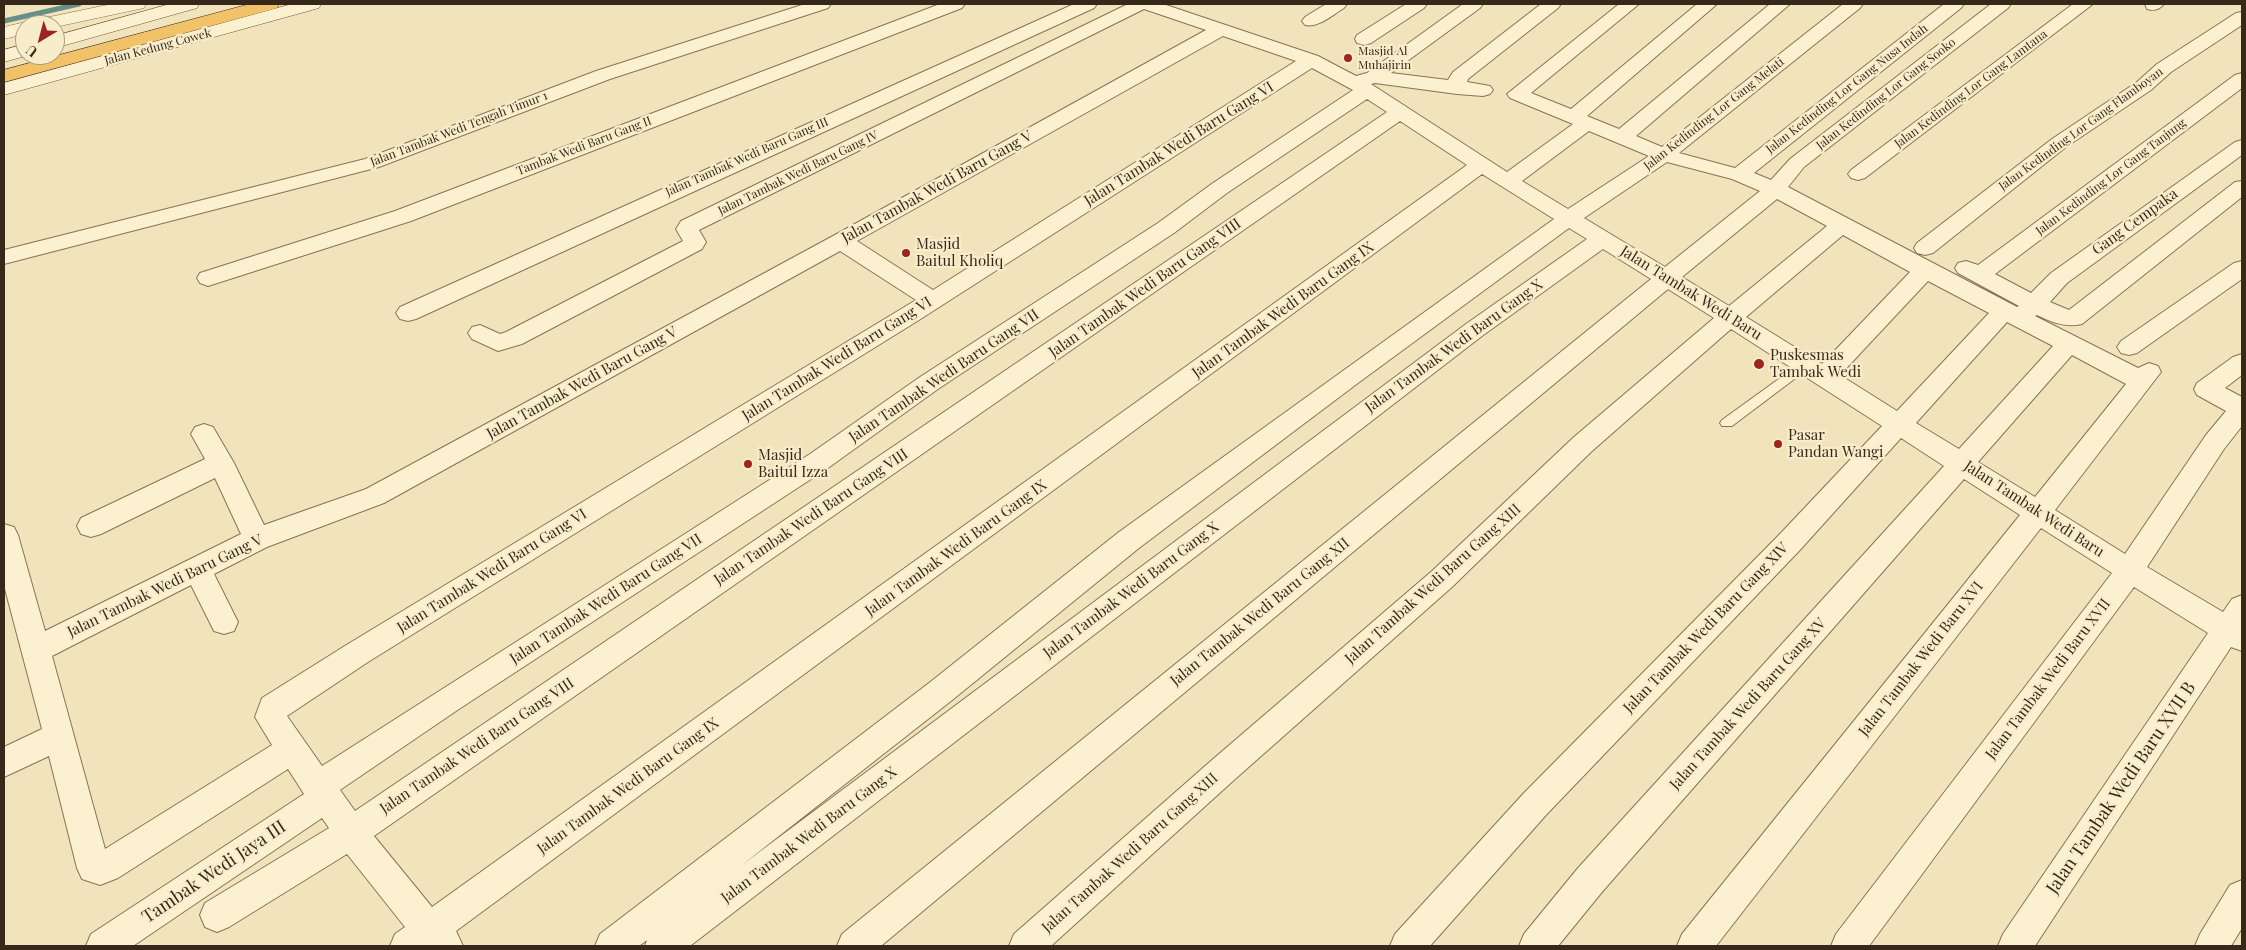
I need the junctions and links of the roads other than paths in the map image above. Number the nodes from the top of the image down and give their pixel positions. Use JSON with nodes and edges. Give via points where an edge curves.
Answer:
{"nodes":[{"id":1,"x":137,"y":4,"type":"edge"},
{"id":2,"x":190,"y":4,"type":"edge"},
{"id":3,"x":223,"y":4,"type":"edge"},
{"id":4,"x":286,"y":4,"type":"edge"},
{"id":5,"x":312,"y":4,"type":"edge"},
{"id":6,"x":822,"y":4,"type":"edge"},
{"id":7,"x":956,"y":4,"type":"edge"},
{"id":8,"x":1088,"y":4,"type":"edge"},
{"id":9,"x":1142,"y":4,"type":"edge"},
{"id":10,"x":1146,"y":4,"type":"edge"},
{"id":11,"x":1338,"y":4,"type":"edge"},
{"id":12,"x":1418,"y":4,"type":"edge"},
{"id":13,"x":1474,"y":4,"type":"edge"},
{"id":14,"x":1552,"y":4,"type":"edge"},
{"id":15,"x":1630,"y":4,"type":"edge"},
{"id":16,"x":1708,"y":4,"type":"edge"},
{"id":17,"x":1781,"y":4,"type":"edge"},
{"id":18,"x":1854,"y":4,"type":"edge"},
{"id":19,"x":1955,"y":4,"type":"edge"},
{"id":20,"x":2002,"y":4,"type":"edge"},
{"id":21,"x":2084,"y":4,"type":"edge"},
{"id":22,"x":270,"y":10,"type":"edge"},
{"id":23,"x":2242,"y":17,"type":"edge"},
{"id":24,"x":65,"y":20,"type":"edge"},
{"id":25,"x":1311,"y":21,"type":"dead end"},
{"id":26,"x":1220,"y":30,"type":"junction"},
{"id":27,"x":65,"y":39,"type":"edge"},
{"id":28,"x":1364,"y":39,"type":"dead end"},
{"id":29,"x":65,"y":47,"type":"edge"},
{"id":30,"x":1311,"y":60,"type":"junction"},
{"id":31,"x":4,"y":76,"type":"edge"},
{"id":32,"x":2242,"y":79,"type":"edge"},
{"id":33,"x":1365,"y":83,"type":"junction"},
{"id":34,"x":1458,"y":88,"type":"junction"},
{"id":35,"x":4,"y":89,"type":"edge"},
{"id":36,"x":1484,"y":90,"type":"dead end"},
{"id":37,"x":1400,"y":112,"type":"junction"},
{"id":38,"x":1580,"y":120,"type":"junction"},
{"id":39,"x":1622,"y":137,"type":"junction"},
{"id":40,"x":2242,"y":146,"type":"edge"},
{"id":41,"x":1664,"y":155,"type":"junction"},
{"id":42,"x":1481,"y":165,"type":"junction"},
{"id":43,"x":1858,"y":174,"type":"dead end"},
{"id":44,"x":1739,"y":175,"type":"junction"},
{"id":45,"x":1508,"y":181,"type":"junction"},
{"id":46,"x":2242,"y":187,"type":"edge"},
{"id":47,"x":1775,"y":190,"type":"junction"},
{"id":48,"x":1569,"y":218,"type":"junction"},
{"id":49,"x":1842,"y":225,"type":"junction"},
{"id":50,"x":1603,"y":238,"type":"junction"},
{"id":51,"x":841,"y":241,"type":"junction"},
{"id":52,"x":4,"y":257,"type":"edge"},
{"id":53,"x":1925,"y":259,"type":"junction"},
{"id":54,"x":2242,"y":268,"type":"edge"},
{"id":55,"x":1972,"y":271,"type":"joint"},
{"id":56,"x":208,"y":278,"type":"dead end"},
{"id":57,"x":1666,"y":278,"type":"junction"},
{"id":58,"x":932,"y":300,"type":"junction"},
{"id":59,"x":2019,"y":311,"type":"junction"},
{"id":60,"x":408,"y":313,"type":"dead end"},
{"id":61,"x":1730,"y":318,"type":"junction"},
{"id":62,"x":480,"y":333,"type":"dead end"},
{"id":63,"x":2069,"y":343,"type":"junction"},
{"id":64,"x":2128,"y":347,"type":"dead end"},
{"id":65,"x":2242,"y":363,"type":"edge"},
{"id":66,"x":1815,"y":371,"type":"junction"},
{"id":67,"x":2242,"y":408,"type":"edge"},
{"id":68,"x":1727,"y":423,"type":"dead end"},
{"id":69,"x":1899,"y":424,"type":"junction"},
{"id":70,"x":204,"y":434,"type":"dead end"},
{"id":71,"x":1961,"y":462,"type":"junction"},
{"id":72,"x":221,"y":463,"type":"junction"},
{"id":73,"x":2038,"y":512,"type":"junction"},
{"id":74,"x":91,"y":526,"type":"dead end"},
{"id":75,"x":4,"y":534,"type":"edge"},
{"id":76,"x":257,"y":539,"type":"junction"},
{"id":77,"x":197,"y":568,"type":"junction"},
{"id":78,"x":2129,"y":570,"type":"junction"},
{"id":79,"x":224,"y":622,"type":"dead end"},
{"id":80,"x":2237,"y":625,"type":"edge"},
{"id":81,"x":36,"y":650,"type":"junction"},
{"id":82,"x":58,"y":736,"type":"junction"},
{"id":83,"x":292,"y":750,"type":"junction"},
{"id":84,"x":4,"y":763,"type":"edge"},
{"id":85,"x":321,"y":792,"type":"junction"},
{"id":86,"x":351,"y":833,"type":"junction"},
{"id":87,"x":2242,"y":897,"type":"edge"},
{"id":88,"x":217,"y":915,"type":"dead end"},
{"id":89,"x":428,"y":941,"type":"edge"},
{"id":90,"x":2215,"y":945,"type":"edge"},
{"id":91,"x":103,"y":946,"type":"edge"},
{"id":92,"x":612,"y":946,"type":"edge"},
{"id":93,"x":662,"y":946,"type":"edge"},
{"id":94,"x":854,"y":946,"type":"edge"},
{"id":95,"x":1026,"y":946,"type":"edge"},
{"id":96,"x":1407,"y":946,"type":"edge"},
{"id":97,"x":1536,"y":946,"type":"edge"},
{"id":98,"x":1694,"y":946,"type":"edge"},
{"id":99,"x":1848,"y":946,"type":"edge"},
{"id":100,"x":2015,"y":946,"type":"edge"}],
"edges":[{"from":1,"to":24,"type":"main road"},
{"from":2,"to":27,"type":"main road"},
{"from":3,"to":29,"type":"highway","name":"Jalan Kedung Cowek"},
{"from":4,"to":22,"type":"highway"},
{"from":5,"to":22,"type":"main road","name":"Jalan Kedung Cowek"},
{"from":6,"to":52,"type":"street","name":"Jalan Tambak Wedi Tengah Timur 1","via":[[594,78],[372,163]]},
{"from":7,"to":56,"type":"street","name":"Tambak Wedi Baru Gang II","via":[[403,216]]},
{"from":8,"to":60,"type":"street","name":"Jalan Tambak Wedi Baru Gang III"},
{"from":9,"to":62,"type":"street","name":"Jalan Tambak Wedi Baru Gang IV","via":[[689,226],[694,244],[514,338],[498,343]]},
{"from":10,"to":26,"type":"street","name":"Jalan Tambak Wedi Baru"},
{"from":11,"to":25,"type":"street"},
{"from":12,"to":28,"type":"street"},
{"from":13,"to":33,"type":"street","name":"Jalan Tambak Wedi Baru Gang VII"},
{"from":14,"to":34,"type":"street","via":[[1460,76]]},
{"from":15,"to":38,"type":"street","via":[[1517,94]]},
{"from":16,"to":38,"type":"street"},
{"from":17,"to":39,"type":"street"},
{"from":18,"to":41,"type":"street","name":"Jalan Kedinding Lor Gang Melati"},
{"from":19,"to":44,"type":"street","name":"Jalan Kedinding Lor Gang Nusa Indah"},
{"from":20,"to":47,"type":"street","name":"Jalan Kedinding Lor Gang Sooko","via":[[1797,163]]},
{"from":21,"to":43,"type":"street","name":"Jalan Kedinding Lor Gang Lamtana"},
{"from":22,"to":31,"type":"highway","name":"Jalan Kedung Cowek"},
{"from":22,"to":35,"type":"main road","name":"Jalan Kedung Cowek"},
{"from":23,"to":53,"type":"street","name":"Jalan Kedinding Lor Gang Flamboyan","via":[[2059,143]]},
{"from":26,"to":30,"type":"street","name":"Jalan Tambak Wedi Baru"},
{"from":26,"to":51,"type":"street","name":"Jalan Tambak Wedi Baru Gang V"},
{"from":30,"to":33,"type":"street","name":"Jalan Tambak Wedi Baru"},
{"from":30,"to":58,"type":"street","name":"Jalan Tambak Wedi Baru Gang VI"},
{"from":32,"to":55,"type":"street","name":"Jalan Kedinding Lor Gang Tanjung"},
{"from":33,"to":34,"type":"street"},
{"from":33,"to":37,"type":"street","name":"Jalan Tambak Wedi Baru"},
{"from":33,"to":85,"type":"street","name":"Jalan Tambak Wedi Baru Gang VII","via":[[1151,238],[929,383],[819,461],[448,700]]},
{"from":34,"to":36,"type":"street"},
{"from":37,"to":42,"type":"street","name":"Jalan Tambak Wedi Baru"},
{"from":37,"to":86,"type":"street","name":"Jalan Tambak Wedi Baru Gang VIII"},
{"from":38,"to":39,"type":"street"},
{"from":38,"to":45,"type":"street"},
{"from":39,"to":41,"type":"street"},
{"from":40,"to":59,"type":"street","name":"Gang Cempaka","via":[[2059,278]]},
{"from":41,"to":44,"type":"street"},
{"from":41,"to":48,"type":"street","name":"Jalan Kedinding Lor Gang Melati"},
{"from":42,"to":45,"type":"street","name":"Jalan Tambak Wedi Baru"},
{"from":42,"to":89,"type":"street","name":"Jalan Tambak Wedi Baru Gang IX"},
{"from":44,"to":47,"type":"street"},
{"from":45,"to":48,"type":"street","name":"Jalan Tambak Wedi Baru"},
{"from":46,"to":59,"type":"street","via":[[2074,318]]},
{"from":47,"to":49,"type":"street"},
{"from":47,"to":57,"type":"street","name":"Jalan Kedinding Lor Gang Sooko"},
{"from":48,"to":50,"type":"street","name":"Jalan Tambak Wedi Baru"},
{"from":48,"to":92,"type":"street","name":"Jalan Kedinding Lor Gang Melati","via":[[1129,540],[940,692]]},
{"from":49,"to":53,"type":"street"},
{"from":49,"to":61,"type":"street","name":"Jalan Tambak Wedi Baru Gang XIII"},
{"from":50,"to":57,"type":"street","name":"Jalan Tambak Wedi Baru"},
{"from":50,"to":93,"type":"street","name":"Jalan Tambak Wedi Baru Gang X","via":[[1458,342]]},
{"from":51,"to":58,"type":"street"},
{"from":51,"to":76,"type":"street","name":"Jalan Tambak Wedi Baru Gang V","via":[[375,496]]},
{"from":53,"to":59,"type":"street"},
{"from":53,"to":66,"type":"street","name":"Jalan Kedinding Lor Gang Flamboyan"},
{"from":54,"to":64,"type":"street"},
{"from":55,"to":59,"type":"street"},
{"from":57,"to":61,"type":"street","name":"Jalan Tambak Wedi Baru"},
{"from":57,"to":94,"type":"street","name":"Jalan Tambak Wedi Baru Gang XII"},
{"from":58,"to":83,"type":"street","name":"Jalan Tambak Wedi Baru Gang VI","via":[[273,708],[270,717]]},
{"from":59,"to":63,"type":"street"},
{"from":59,"to":69,"type":"street","name":"Jalan Tambak Wedi Baru Gang XIV"},
{"from":61,"to":66,"type":"street","name":"Jalan Tambak Wedi Baru"},
{"from":61,"to":95,"type":"street","name":"Jalan Tambak Wedi Baru Gang XIII","via":[[1583,444],[1442,579]]},
{"from":63,"to":71,"type":"street","name":"Jalan Tambak Wedi Baru Gang XV"},
{"from":63,"to":73,"type":"street","name":"Jalan Tambak Wedi Baru XVI","via":[[2146,376]]},
{"from":65,"to":67,"type":"street","via":[[2206,389]]},
{"from":66,"to":68,"type":"lane"},
{"from":66,"to":69,"type":"street","name":"Jalan Tambak Wedi Baru"},
{"from":67,"to":78,"type":"street","name":"Jalan Tambak Wedi Baru XVII","via":[[2215,442]]},
{"from":69,"to":71,"type":"street","name":"Jalan Tambak Wedi Baru"},
{"from":69,"to":96,"type":"street","name":"Jalan Tambak Wedi Baru Gang XIV","via":[[1789,543],[1534,804]]},
{"from":70,"to":72,"type":"street"},
{"from":71,"to":73,"type":"street","name":"Jalan Tambak Wedi Baru"},
{"from":71,"to":97,"type":"street","name":"Jalan Tambak Wedi Baru Gang XV","via":[[1590,880]]},
{"from":72,"to":74,"type":"street"},
{"from":72,"to":76,"type":"street"},
{"from":73,"to":78,"type":"street","name":"Jalan Tambak Wedi Baru"},
{"from":73,"to":98,"type":"street","name":"Jalan Tambak Wedi Baru XVI"},
{"from":75,"to":81,"type":"street"},
{"from":76,"to":77,"type":"street","name":"Jalan Tambak Wedi Baru Gang V"},
{"from":77,"to":79,"type":"street"},
{"from":77,"to":81,"type":"street","name":"Jalan Tambak Wedi Baru Gang V"},
{"from":78,"to":80,"type":"street","name":"Jalan Tambak Wedi Baru"},
{"from":78,"to":99,"type":"street","name":"Jalan Tambak Wedi Baru XVII"},
{"from":80,"to":100,"type":"street","name":"Jalan Tambak Wedi Baru XVII B"},
{"from":81,"to":82,"type":"street"},
{"from":82,"to":83,"type":"street","via":[[94,868],[100,869]]},
{"from":82,"to":84,"type":"street"},
{"from":83,"to":85,"type":"street"},
{"from":85,"to":86,"type":"street"},
{"from":85,"to":91,"type":"street","name":"Tambak Wedi Jaya III"},
{"from":86,"to":88,"type":"street","name":"Jalan Tambak Wedi Baru Gang VIII"},
{"from":86,"to":89,"type":"street"},
{"from":87,"to":90,"type":"street"}]}
